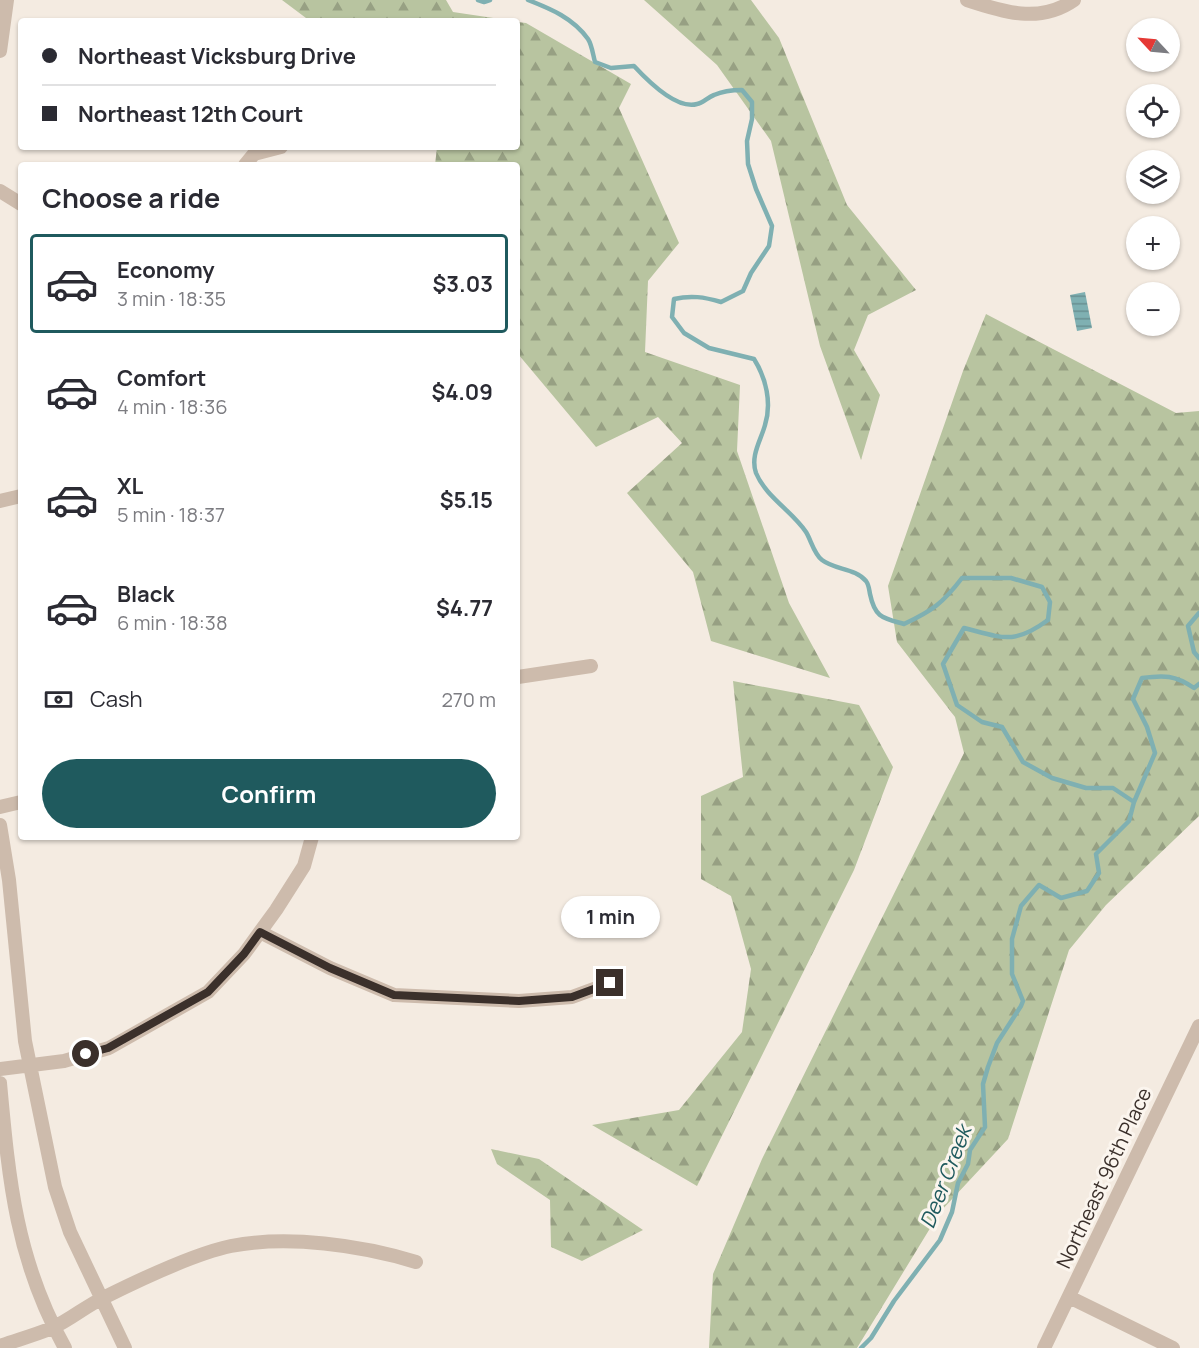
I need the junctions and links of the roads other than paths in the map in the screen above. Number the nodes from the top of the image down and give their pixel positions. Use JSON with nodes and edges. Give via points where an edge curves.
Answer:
{"nodes":[{"id":1,"x":7,"y":0,"type":"edge"},
{"id":2,"x":967,"y":0,"type":"edge"},
{"id":3,"x":1074,"y":0,"type":"edge"},
{"id":4,"x":0,"y":51,"type":"edge"},
{"id":5,"x":270,"y":150,"type":"edge"},
{"id":6,"x":248,"y":162,"type":"edge"},
{"id":7,"x":0,"y":191,"type":"edge"},
{"id":8,"x":18,"y":202,"type":"edge"},
{"id":9,"x":18,"y":496,"type":"edge"},
{"id":10,"x":0,"y":501,"type":"edge"},
{"id":11,"x":591,"y":666,"type":"dead end"},
{"id":12,"x":520,"y":677,"type":"edge"},
{"id":13,"x":18,"y":803,"type":"edge"},
{"id":14,"x":0,"y":807,"type":"edge"},
{"id":15,"x":0,"y":825,"type":"edge"},
{"id":16,"x":311,"y":840,"type":"edge"},
{"id":17,"x":260,"y":932,"type":"junction"},
{"id":18,"x":610,"y":983,"type":"dead end"},
{"id":19,"x":1199,"y":1026,"type":"edge"},
{"id":20,"x":29,"y":1064,"type":"junction"},
{"id":21,"x":0,"y":1069,"type":"edge"},
{"id":22,"x":0,"y":1083,"type":"edge"},
{"id":23,"x":416,"y":1262,"type":"dead end"},
{"id":24,"x":1070,"y":1297,"type":"junction"},
{"id":25,"x":101,"y":1299,"type":"junction"},
{"id":26,"x":53,"y":1327,"type":"junction"},
{"id":27,"x":0,"y":1346,"type":"edge"},
{"id":28,"x":65,"y":1348,"type":"edge"},
{"id":29,"x":125,"y":1348,"type":"edge"},
{"id":30,"x":1044,"y":1348,"type":"edge"},
{"id":31,"x":1173,"y":1348,"type":"edge"}],
"edges":[{"from":1,"to":4,"type":"street"},
{"from":2,"to":3,"type":"street","via":[[1012,14],[1037,14]]},
{"from":5,"to":6,"type":"street","via":[[255,154]]},
{"from":7,"to":8,"type":"street"},
{"from":9,"to":10,"type":"street"},
{"from":11,"to":12,"type":"street"},
{"from":13,"to":14,"type":"street"},
{"from":15,"to":20,"type":"street"},
{"from":16,"to":17,"type":"street","via":[[304,866]]},
{"from":17,"to":18,"type":"street","via":[[394,995],[519,1001],[572,997]]},
{"from":17,"to":20,"type":"street","via":[[208,992],[108,1048],[64,1061]]},
{"from":19,"to":24,"type":"street","name":"Northeast 96th Place"},
{"from":20,"to":21,"type":"street"},
{"from":20,"to":25,"type":"street","via":[[55,1187],[69,1232]]},
{"from":22,"to":26,"type":"street","via":[[20,1235]]},
{"from":23,"to":25,"type":"street","via":[[322,1242],[231,1246],[188,1260]]},
{"from":24,"to":30,"type":"street","name":"Northeast 96th Place"},
{"from":24,"to":31,"type":"street"},
{"from":25,"to":26,"type":"street"},
{"from":25,"to":29,"type":"street"},
{"from":26,"to":27,"type":"street"},
{"from":26,"to":28,"type":"street"}]}
